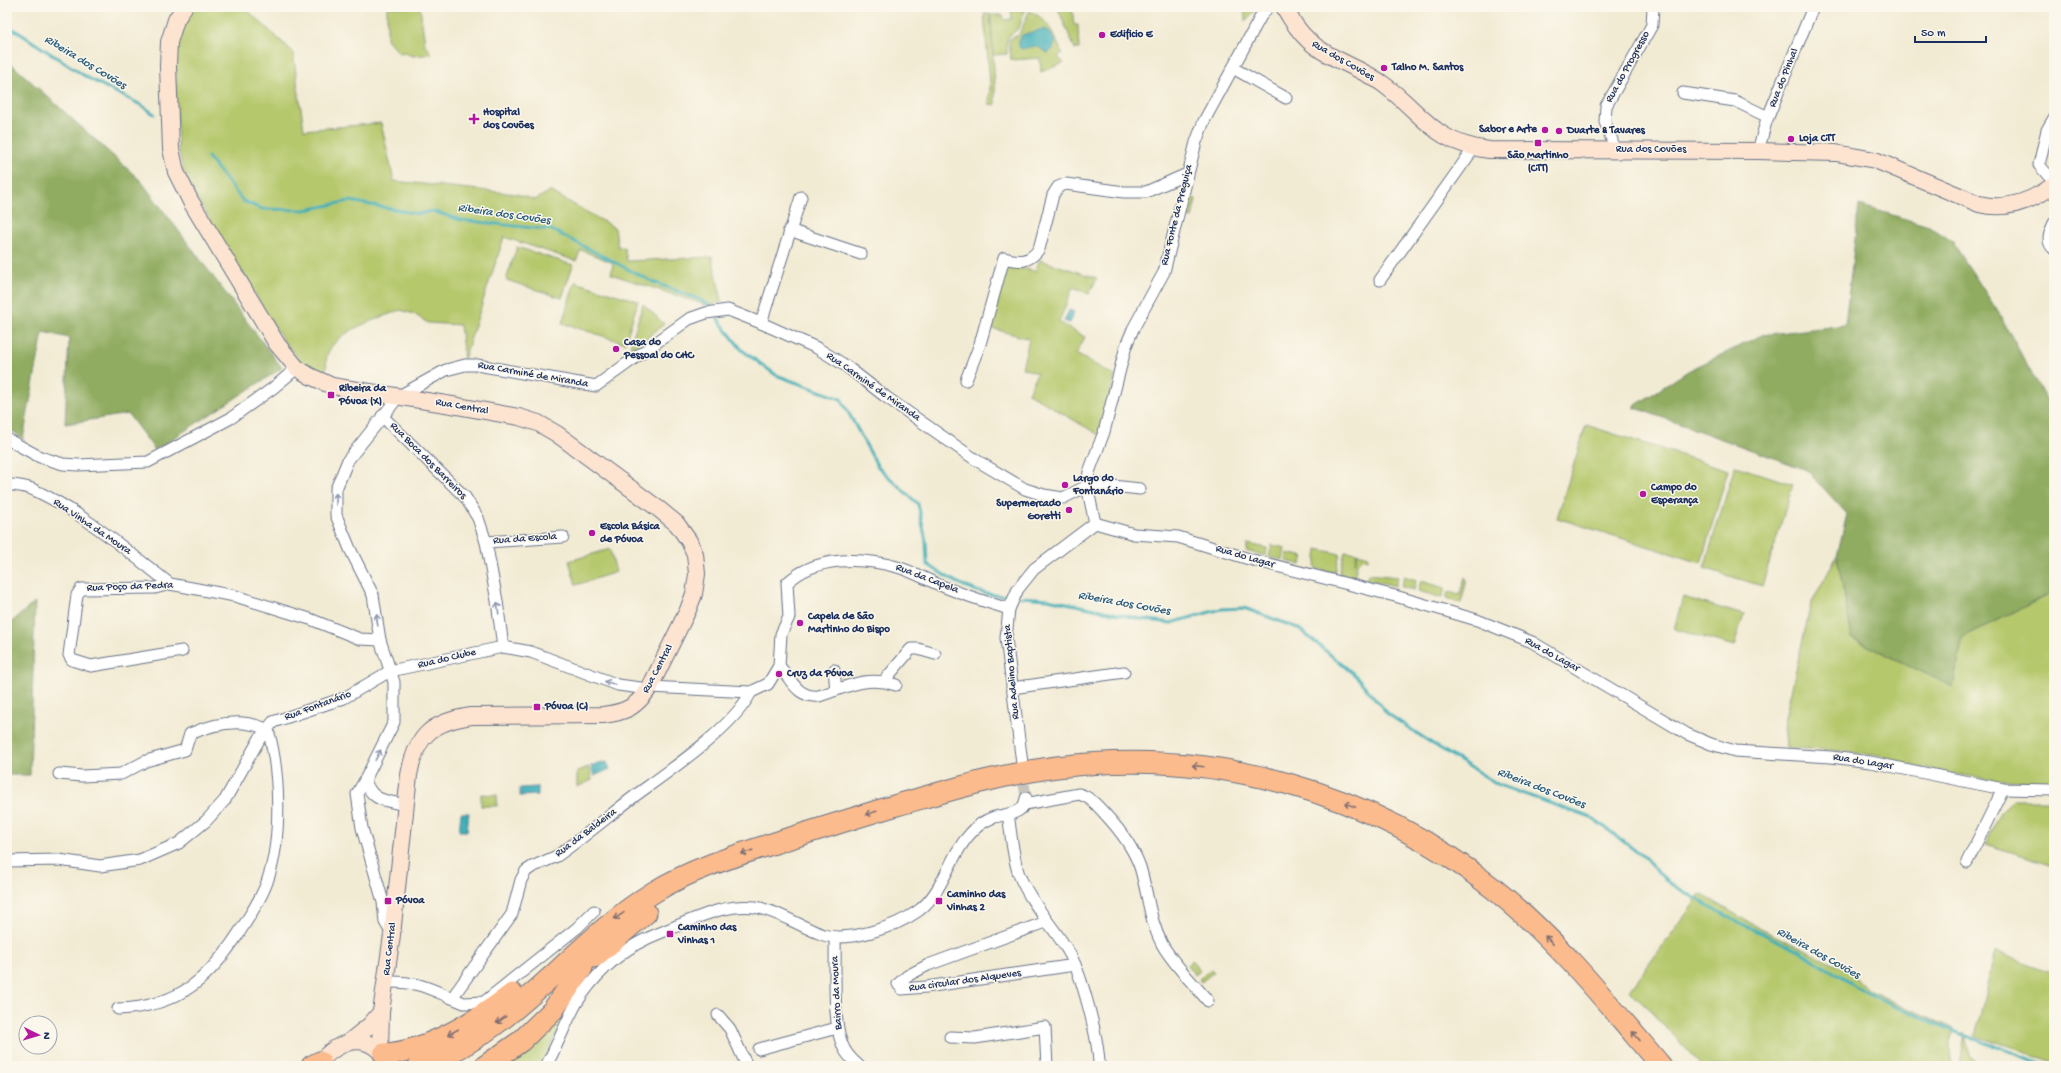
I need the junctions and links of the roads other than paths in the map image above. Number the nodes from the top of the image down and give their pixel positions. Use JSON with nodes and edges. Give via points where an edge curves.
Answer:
{"nodes":[{"id":1,"x":184,"y":7,"type":"edge"},
{"id":2,"x":1268,"y":7,"type":"edge"},
{"id":3,"x":1284,"y":7,"type":"edge"},
{"id":4,"x":1653,"y":7,"type":"edge"},
{"id":5,"x":1813,"y":7,"type":"edge"},
{"id":6,"x":1233,"y":68,"type":"junction"},
{"id":7,"x":1683,"y":93,"type":"dead end"},
{"id":8,"x":1286,"y":98,"type":"dead end"},
{"id":9,"x":1768,"y":117,"type":"junction"},
{"id":10,"x":2054,"y":118,"type":"edge"},
{"id":11,"x":1474,"y":148,"type":"junction"},
{"id":12,"x":1612,"y":150,"type":"junction"},
{"id":13,"x":1758,"y":150,"type":"junction"},
{"id":14,"x":1187,"y":174,"type":"junction"},
{"id":15,"x":2054,"y":184,"type":"edge"},
{"id":16,"x":801,"y":197,"type":"dead end"},
{"id":17,"x":2054,"y":223,"type":"edge"},
{"id":18,"x":789,"y":230,"type":"junction"},
{"id":19,"x":2054,"y":249,"type":"edge"},
{"id":20,"x":861,"y":254,"type":"dead end"},
{"id":21,"x":1380,"y":280,"type":"dead end"},
{"id":22,"x":761,"y":322,"type":"junction"},
{"id":23,"x":297,"y":368,"type":"junction"},
{"id":24,"x":431,"y":378,"type":"junction"},
{"id":25,"x":966,"y":380,"type":"dead end"},
{"id":26,"x":399,"y":396,"type":"junction"},
{"id":27,"x":428,"y":401,"type":"junction"},
{"id":28,"x":382,"y":416,"type":"junction"},
{"id":29,"x":7,"y":439,"type":"edge"},
{"id":30,"x":7,"y":484,"type":"edge"},
{"id":31,"x":1086,"y":486,"type":"junction"},
{"id":32,"x":1140,"y":489,"type":"dead end"},
{"id":33,"x":1095,"y":523,"type":"junction"},
{"id":34,"x":564,"y":537,"type":"dead end"},
{"id":35,"x":486,"y":542,"type":"junction"},
{"id":36,"x":170,"y":584,"type":"junction"},
{"id":37,"x":1009,"y":609,"type":"junction"},
{"id":38,"x":380,"y":640,"type":"junction"},
{"id":39,"x":503,"y":647,"type":"junction"},
{"id":40,"x":182,"y":651,"type":"dead end"},
{"id":41,"x":935,"y":654,"type":"dead end"},
{"id":42,"x":779,"y":666,"type":"junction"},
{"id":43,"x":834,"y":670,"type":"dead end"},
{"id":44,"x":390,"y":671,"type":"junction"},
{"id":45,"x":1124,"y":672,"type":"dead end"},
{"id":46,"x":788,"y":676,"type":"junction"},
{"id":47,"x":884,"y":681,"type":"junction"},
{"id":48,"x":768,"y":684,"type":"junction"},
{"id":49,"x":896,"y":684,"type":"dead end"},
{"id":50,"x":649,"y":688,"type":"junction"},
{"id":51,"x":1012,"y":688,"type":"junction"},
{"id":52,"x":836,"y":690,"type":"junction"},
{"id":53,"x":751,"y":692,"type":"junction"},
{"id":54,"x":268,"y":730,"type":"junction"},
{"id":55,"x":1022,"y":763,"type":"tunnel mouth"},
{"id":56,"x":59,"y":774,"type":"dead end"},
{"id":57,"x":365,"y":780,"type":"junction"},
{"id":58,"x":2003,"y":789,"type":"junction"},
{"id":59,"x":2054,"y":790,"type":"edge"},
{"id":60,"x":406,"y":805,"type":"junction"},
{"id":61,"x":1008,"y":814,"type":"junction"},
{"id":62,"x":7,"y":861,"type":"edge"},
{"id":63,"x":1968,"y":862,"type":"dead end"},
{"id":64,"x":594,"y":912,"type":"dead end"},
{"id":65,"x":1046,"y":922,"type":"junction"},
{"id":66,"x":392,"y":935,"type":"junction"},
{"id":67,"x":835,"y":938,"type":"junction"},
{"id":68,"x":590,"y":941,"type":"junction"},
{"id":69,"x":1075,"y":965,"type":"junction"},
{"id":70,"x":582,"y":968,"type":"junction"},
{"id":71,"x":386,"y":982,"type":"junction"},
{"id":72,"x":452,"y":998,"type":"junction"},
{"id":73,"x":1208,"y":1001,"type":"dead end"},
{"id":74,"x":118,"y":1009,"type":"dead end"},
{"id":75,"x":718,"y":1015,"type":"dead end"},
{"id":76,"x":381,"y":1020,"type":"junction"},
{"id":77,"x":837,"y":1028,"type":"junction"},
{"id":78,"x":950,"y":1037,"type":"dead end"},
{"id":79,"x":350,"y":1041,"type":"junction"},
{"id":80,"x":759,"y":1050,"type":"dead end"},
{"id":81,"x":385,"y":1057,"type":"edge"},
{"id":82,"x":416,"y":1057,"type":"edge"},
{"id":83,"x":456,"y":1060,"type":"edge"},
{"id":84,"x":317,"y":1065,"type":"edge"},
{"id":85,"x":485,"y":1066,"type":"edge"},
{"id":86,"x":546,"y":1066,"type":"edge"},
{"id":87,"x":747,"y":1066,"type":"edge"},
{"id":88,"x":859,"y":1066,"type":"edge"},
{"id":89,"x":1047,"y":1066,"type":"edge"},
{"id":90,"x":1099,"y":1066,"type":"edge"},
{"id":91,"x":1644,"y":1066,"type":"edge"},
{"id":92,"x":1661,"y":1066,"type":"edge"}],
"edges":[{"from":1,"to":23,"type":"street","via":[[176,20],[170,42],[168,66],[169,128],[176,172],[191,202],[277,344]]},
{"from":2,"to":6,"type":"street","name":"Rua Fonte da Preguiça"},
{"from":3,"to":11,"type":"street","name":"Rua dos Covões","via":[[1299,31],[1310,42],[1382,83],[1437,132],[1461,145]]},
{"from":4,"to":12,"type":"street","name":"Rua do Progresso","via":[[1652,25],[1606,106],[1605,122],[1612,140]]},
{"from":5,"to":9,"type":"street","name":"Rua do Pinhal"},
{"from":6,"to":8,"type":"street"},
{"from":6,"to":14,"type":"street","name":"Rua Fonte da Preguiça","via":[[1204,122]]},
{"from":7,"to":9,"type":"street","via":[[1735,101]]},
{"from":9,"to":13,"type":"street","name":"Rua do Pinhal"},
{"from":10,"to":15,"type":"street","via":[[2047,130],[2039,164]]},
{"from":11,"to":12,"type":"street","name":"Rua dos Covões"},
{"from":11,"to":21,"type":"street"},
{"from":12,"to":13,"type":"street","name":"Rua dos Covões"},
{"from":13,"to":15,"type":"street","name":"Rua dos Covões","via":[[1856,155],[1894,167],[1979,204],[1992,207],[2008,206],[2030,199]]},
{"from":14,"to":25,"type":"street","via":[[1146,192],[1124,192],[1066,184],[1058,187],[1053,195],[1039,249],[1034,255],[1019,262],[1004,258],[980,344]]},
{"from":14,"to":31,"type":"street","name":"Rua Fonte da Preguiça","via":[[1164,272],[1126,346],[1104,432]]},
{"from":16,"to":18,"type":"street"},
{"from":17,"to":19,"type":"street","via":[[2048,241]]},
{"from":18,"to":20,"type":"street"},
{"from":18,"to":22,"type":"street"},
{"from":22,"to":24,"type":"street","name":"Rua Carminé de Miranda","via":[[728,310],[689,319],[596,386],[477,365],[455,367]]},
{"from":22,"to":31,"type":"street","name":"Rua Carminé de Miranda","via":[[817,348],[846,366],[976,460],[1025,489],[1063,498]]},
{"from":23,"to":26,"type":"street","name":"Rua Central","via":[[332,386]]},
{"from":23,"to":29,"type":"street","via":[[231,418],[148,462],[63,464],[40,457]]},
{"from":24,"to":26,"type":"street","name":"Rua Carminé de Miranda"},
{"from":24,"to":27,"type":"street"},
{"from":26,"to":27,"type":"street","name":"Rua Central"},
{"from":26,"to":28,"type":"street"},
{"from":27,"to":50,"type":"street","name":"Rua Central","via":[[519,417],[538,423],[574,446],[677,524],[695,554],[697,574],[694,594]]},
{"from":28,"to":35,"type":"street","name":"Rua Boca dos Barreiros","via":[[465,496],[478,518]]},
{"from":38,"to":28,"type":"street","one_way":true,"via":[[373,595],[336,515],[336,489],[348,460]]},
{"from":30,"to":36,"type":"street","name":"Rua Vinha da Moura","via":[[33,489],[69,510],[112,539]]},
{"from":31,"to":32,"type":"street"},
{"from":31,"to":33,"type":"street","name":"Rua Fonte da Preguiça"},
{"from":33,"to":37,"type":"street","name":"Rua Adelino Baptista","via":[[1030,573],[1018,589]]},
{"from":33,"to":58,"type":"street","name":"Rua do Lagar","via":[[1134,534],[1178,537],[1249,559],[1395,596],[1476,620],[1532,642],[1687,734],[1735,751],[1870,762]]},
{"from":34,"to":35,"type":"street","name":"Rua da Escola"},
{"from":39,"to":35,"type":"street","name":"Rua Boca dos Barreiros","one_way":true},
{"from":36,"to":38,"type":"street","name":"Rua Poço da Pedra","via":[[235,596],[310,619],[360,639]]},
{"from":36,"to":40,"type":"street","name":"Rua Poço da Pedra","via":[[155,588],[82,589],[77,594],[69,655],[72,660],[92,666]]},
{"from":37,"to":42,"type":"street","name":"Rua da Capela","via":[[897,567],[850,560],[823,563],[796,574],[787,583],[789,617],[781,634]]},
{"from":37,"to":51,"type":"street","name":"Rua Adelino Baptista","via":[[1006,638]]},
{"from":38,"to":44,"type":"street"},
{"from":39,"to":44,"type":"street","name":"Rua do Clube"},
{"from":50,"to":39,"type":"street","one_way":true,"via":[[618,685],[531,652]]},
{"from":41,"to":47,"type":"street","via":[[911,649]]},
{"from":42,"to":46,"type":"street"},
{"from":42,"to":48,"type":"street","name":"Rua da Capela"},
{"from":43,"to":52,"type":"street"},
{"from":44,"to":54,"type":"street","name":"Rua Fontanário","via":[[344,698],[273,722]]},
{"from":57,"to":44,"type":"street","one_way":true,"via":[[394,722],[394,682]]},
{"from":45,"to":51,"type":"street"},
{"from":46,"to":48,"type":"street"},
{"from":46,"to":52,"type":"street","via":[[806,696],[819,696]]},
{"from":47,"to":49,"type":"street"},
{"from":47,"to":52,"type":"street","via":[[866,681]]},
{"from":48,"to":53,"type":"street"},
{"from":50,"to":53,"type":"street"},
{"from":50,"to":60,"type":"street","name":"Rua Central","via":[[634,706],[614,714],[471,716],[453,718],[440,723],[418,744],[409,775]]},
{"from":51,"to":55,"type":"street","name":"Rua Adelino Baptista"},
{"from":53,"to":72,"type":"street","name":"Rua da Baldeira","via":[[740,710],[692,753],[557,856],[526,871],[512,914]]},
{"from":54,"to":56,"type":"street","via":[[258,725],[210,725],[190,734],[184,750],[146,761],[121,774]]},
{"from":54,"to":62,"type":"street","name":"Rua Fontanário","via":[[260,738],[225,800],[206,821],[179,843],[140,860],[100,866],[59,860]]},
{"from":54,"to":74,"type":"street","via":[[274,751],[277,801],[275,850],[268,880],[256,906],[212,970],[194,985],[154,1004]]},
{"from":57,"to":60,"type":"street","via":[[368,791],[373,796]]},
{"from":57,"to":66,"type":"street","via":[[357,794],[362,828],[383,902],[385,922]]},
{"from":58,"to":59,"type":"street","name":"Rua do Lagar"},
{"from":58,"to":63,"type":"street"},
{"from":60,"to":66,"type":"street","name":"Rua Central"},
{"from":61,"to":65,"type":"street","via":[[1019,875],[1029,897]]},
{"from":61,"to":67,"type":"street","via":[[984,821],[968,836],[933,896],[919,910],[894,925]]},
{"from":61,"to":73,"type":"street","via":[[1019,811],[1026,801],[1079,794],[1090,799],[1129,845],[1139,866],[1151,915],[1163,945]]},
{"from":64,"to":72,"type":"street","via":[[484,1002],[464,1003]]},
{"from":65,"to":69,"type":"street","via":[[1069,952]]},
{"from":65,"to":69,"type":"street","name":"Rua circular dos Alqueves","via":[[928,965],[898,984],[902,989],[926,987]]},
{"from":66,"to":71,"type":"street","name":"Rua Central"},
{"from":67,"to":77,"type":"street","name":"Bairro da Moura"},
{"from":67,"to":86,"type":"street","via":[[822,935],[770,912],[740,906],[705,915],[645,939],[599,974],[585,991]]},
{"from":68,"to":82,"type":"highway","one_way":true,"via":[[552,962],[494,1008]]},
{"from":68,"to":83,"type":"highway","one_way":true,"via":[[525,1002]]},
{"from":92,"to":68,"type":"highway","one_way":true,"via":[[1542,932],[1495,890],[1448,856],[1407,831],[1324,794],[1274,778],[1198,766],[1134,762],[1055,767],[976,783],[885,809],[737,855],[688,874],[609,923]]},
{"from":69,"to":90,"type":"street","via":[[1098,1042]]},
{"from":70,"to":83,"type":"highway","via":[[535,1012],[490,1046]]},
{"from":70,"to":85,"type":"highway","via":[[553,1010],[521,1040]]},
{"from":70,"to":91,"type":"highway","via":[[648,912],[674,896],[713,879],[898,818],[981,795],[1070,779],[1139,775],[1171,777],[1226,783],[1278,795],[1320,807],[1402,843],[1487,901],[1524,934],[1574,985]]},
{"from":71,"to":72,"type":"street","via":[[406,981],[419,984]]},
{"from":71,"to":76,"type":"street","name":"Rua Central"},
{"from":75,"to":87,"type":"street","via":[[730,1029]]},
{"from":76,"to":79,"type":"street","via":[[370,1025]]},
{"from":76,"to":81,"type":"street","name":"Rua Central"},
{"from":76,"to":82,"type":"street","via":[[393,1042]]},
{"from":77,"to":80,"type":"street"},
{"from":77,"to":88,"type":"street","name":"Bairro da Moura","via":[[843,1046]]},
{"from":78,"to":89,"type":"street","via":[[975,1038],[1045,1027]]},
{"from":79,"to":81,"type":"street","via":[[366,1042]]},
{"from":79,"to":84,"type":"street","via":[[333,1050]]},
{"from":81,"to":82,"type":"highway","via":[[399,1053]]},
{"from":82,"to":83,"type":"highway"}]}
